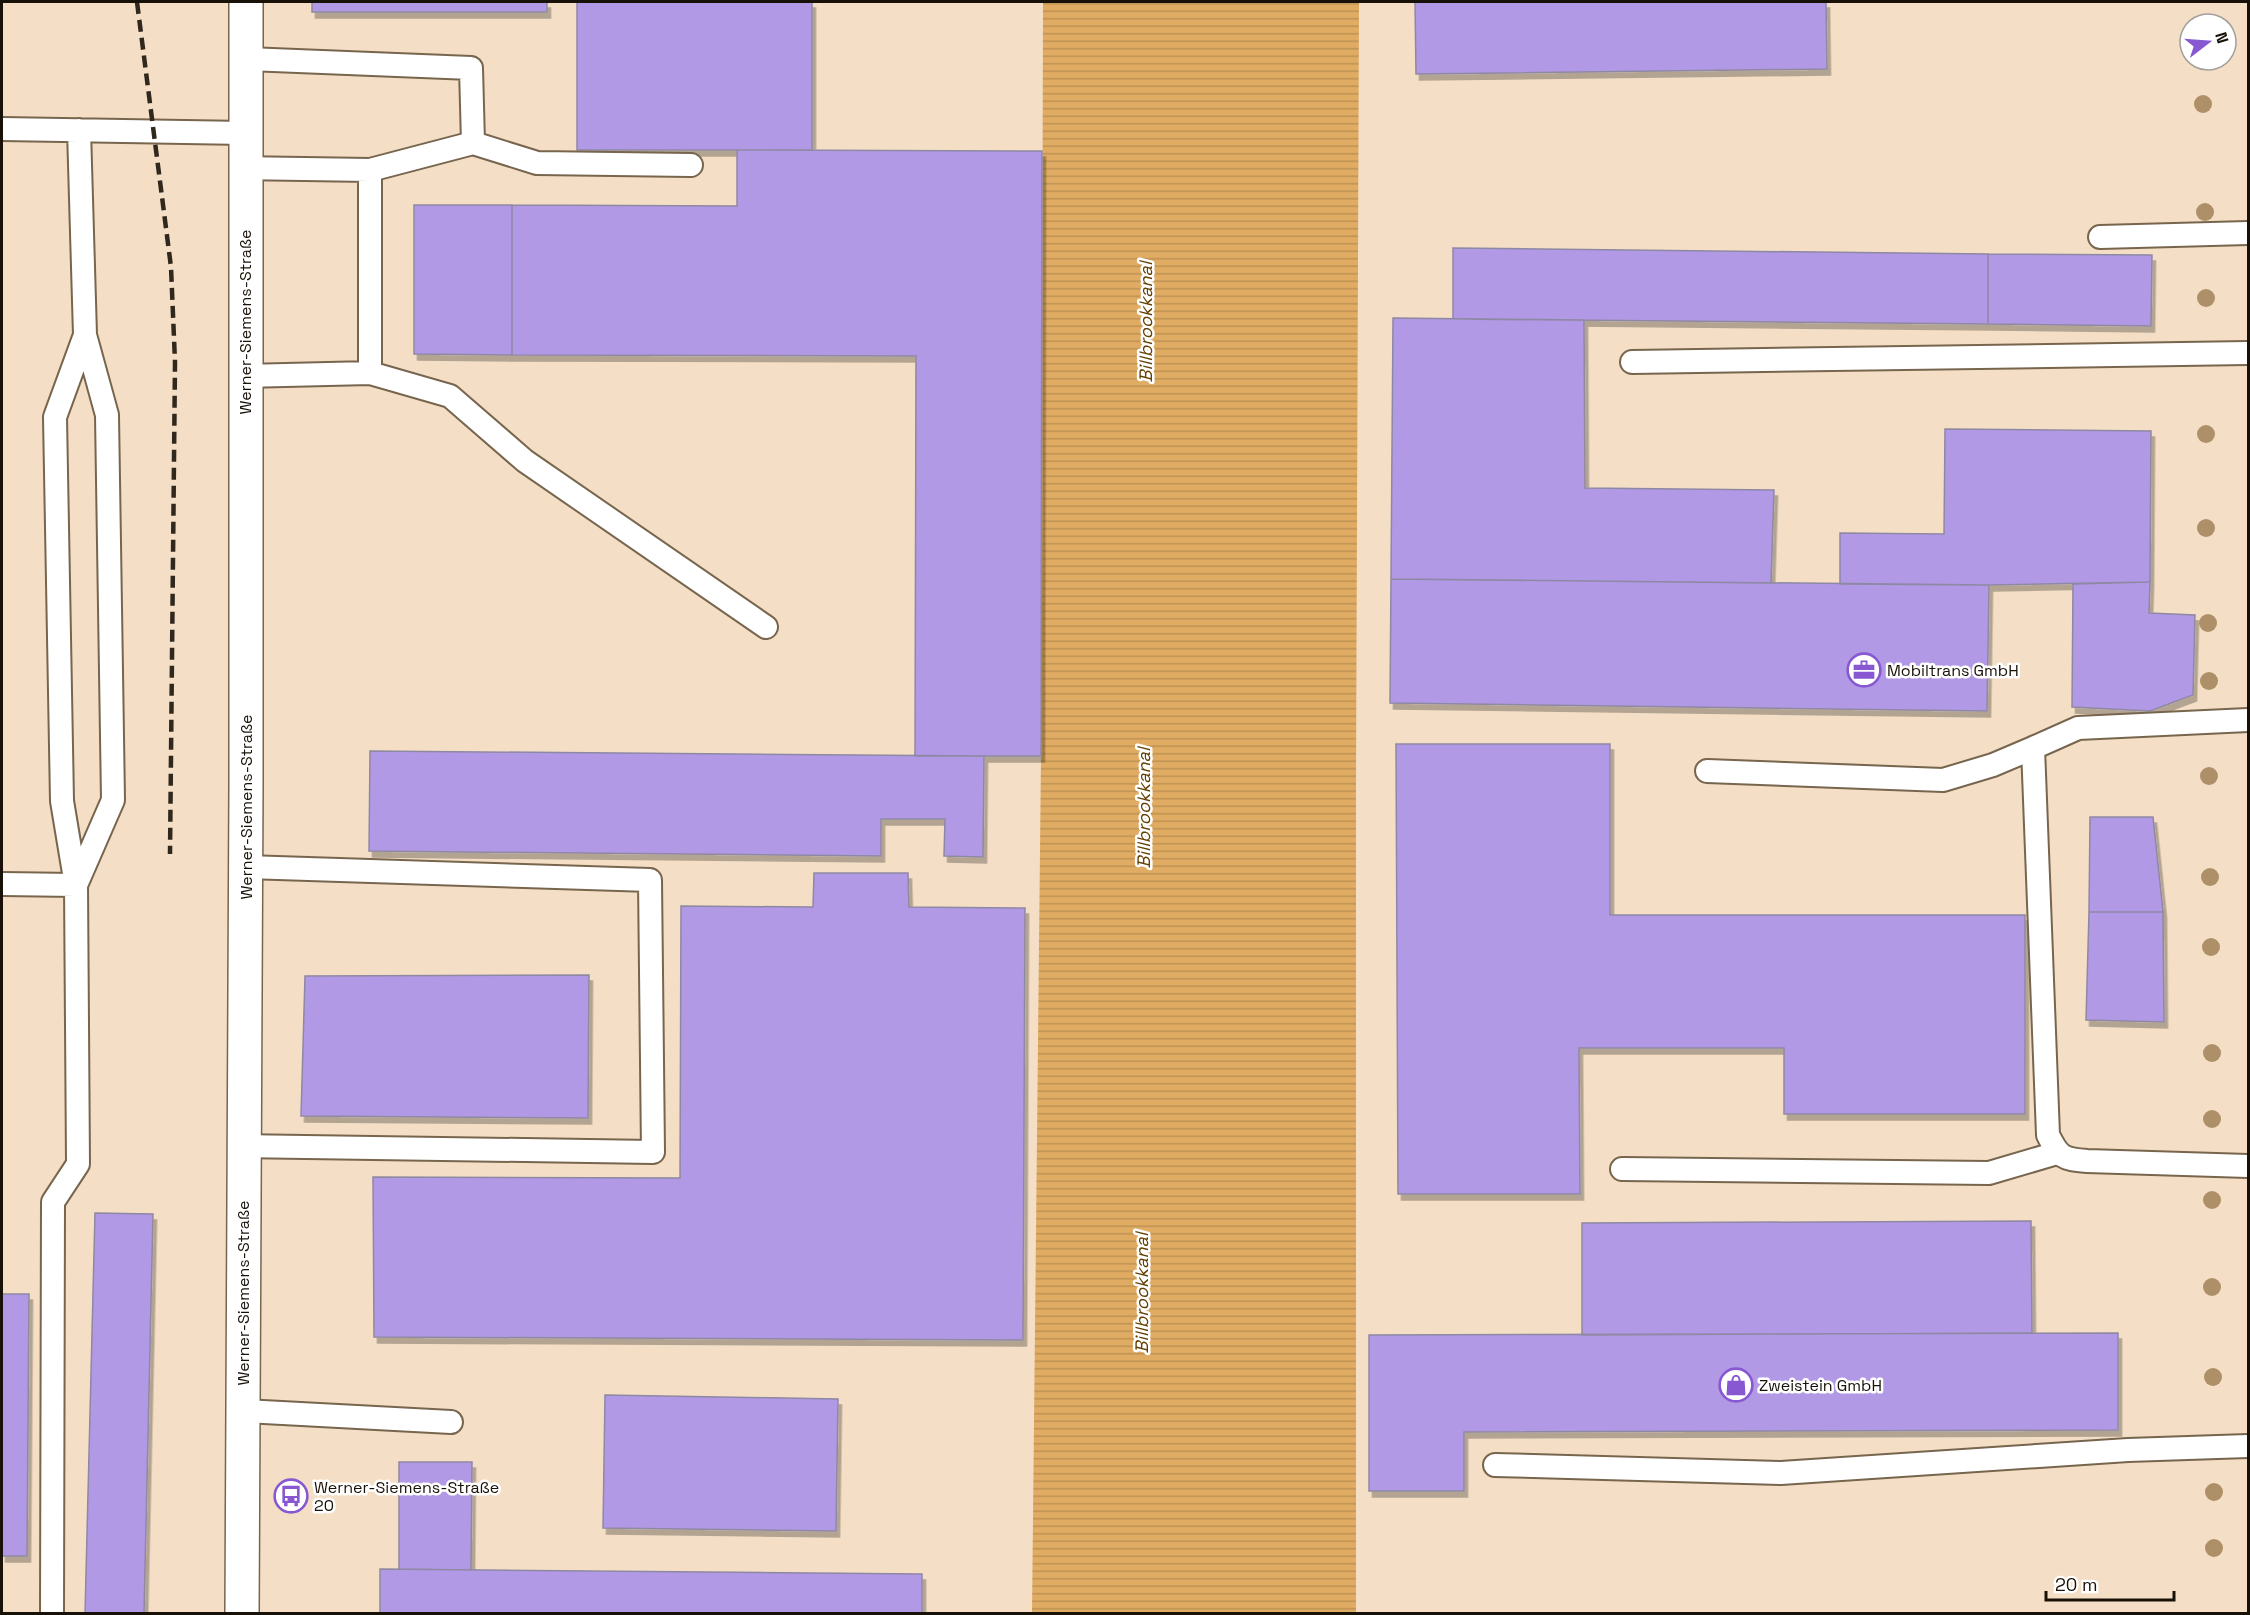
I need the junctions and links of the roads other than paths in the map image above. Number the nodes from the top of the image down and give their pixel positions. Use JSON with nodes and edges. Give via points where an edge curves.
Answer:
{"nodes":[{"id":1,"x":246,"y":2,"type":"edge"},
{"id":2,"x":246,"y":59,"type":"junction"},
{"id":3,"x":2,"y":129,"type":"edge"},
{"id":4,"x":79,"y":130,"type":"junction"},
{"id":5,"x":244,"y":133,"type":"junction"},
{"id":6,"x":473,"y":142,"type":"junction"},
{"id":7,"x":691,"y":165,"type":"dead end"},
{"id":8,"x":245,"y":168,"type":"junction"},
{"id":9,"x":370,"y":170,"type":"junction"},
{"id":10,"x":2248,"y":233,"type":"edge"},
{"id":11,"x":2100,"y":237,"type":"dead end"},
{"id":12,"x":85,"y":335,"type":"junction"},
{"id":13,"x":2248,"y":353,"type":"edge"},
{"id":14,"x":1632,"y":362,"type":"dead end"},
{"id":15,"x":370,"y":373,"type":"junction"},
{"id":16,"x":246,"y":376,"type":"junction"},
{"id":17,"x":766,"y":627,"type":"dead end"},
{"id":18,"x":2248,"y":720,"type":"edge"},
{"id":19,"x":2033,"y":748,"type":"junction"},
{"id":20,"x":1707,"y":771,"type":"dead end"},
{"id":21,"x":245,"y":867,"type":"junction"},
{"id":22,"x":2,"y":884,"type":"edge"},
{"id":23,"x":76,"y":885,"type":"junction"},
{"id":24,"x":244,"y":1146,"type":"junction"},
{"id":25,"x":2057,"y":1153,"type":"junction"},
{"id":26,"x":2248,"y":1166,"type":"edge"},
{"id":27,"x":1622,"y":1169,"type":"dead end"},
{"id":28,"x":243,"y":1411,"type":"junction"},
{"id":29,"x":451,"y":1422,"type":"dead end"},
{"id":30,"x":2248,"y":1446,"type":"edge"},
{"id":31,"x":1495,"y":1465,"type":"dead end"},
{"id":32,"x":52,"y":1614,"type":"edge"},
{"id":33,"x":242,"y":1614,"type":"edge"}],
"edges":[{"from":1,"to":2,"type":"street","name":"Werner-Siemens-Straße"},
{"from":2,"to":5,"type":"street","name":"Werner-Siemens-Straße"},
{"from":2,"to":6,"type":"lane","via":[[471,68]]},
{"from":3,"to":4,"type":"lane"},
{"from":4,"to":5,"type":"lane"},
{"from":4,"to":12,"type":"lane"},
{"from":5,"to":8,"type":"street","name":"Werner-Siemens-Straße"},
{"from":6,"to":7,"type":"lane","via":[[537,163]]},
{"from":6,"to":9,"type":"lane"},
{"from":8,"to":9,"type":"lane"},
{"from":8,"to":16,"type":"street","name":"Werner-Siemens-Straße"},
{"from":9,"to":15,"type":"lane"},
{"from":10,"to":11,"type":"lane"},
{"from":12,"to":23,"type":"lane","via":[[55,417],[62,801]]},
{"from":12,"to":23,"type":"lane","via":[[107,415],[113,800]]},
{"from":13,"to":14,"type":"lane"},
{"from":15,"to":16,"type":"lane"},
{"from":15,"to":17,"type":"lane","via":[[450,396],[525,461]]},
{"from":16,"to":21,"type":"street","name":"Werner-Siemens-Straße"},
{"from":18,"to":19,"type":"lane","via":[[2078,728]]},
{"from":19,"to":20,"type":"lane","via":[[1944,780]]},
{"from":19,"to":25,"type":"lane","via":[[2048,1135]]},
{"from":21,"to":24,"type":"street","name":"Werner-Siemens-Straße"},
{"from":21,"to":24,"type":"lane","via":[[650,880],[653,1152]]},
{"from":22,"to":23,"type":"lane"},
{"from":23,"to":32,"type":"lane","via":[[78,1164],[53,1202]]},
{"from":24,"to":28,"type":"street","name":"Werner-Siemens-Straße"},
{"from":25,"to":26,"type":"lane","via":[[2071,1160]]},
{"from":25,"to":27,"type":"lane","via":[[1989,1173]]},
{"from":28,"to":29,"type":"lane"},
{"from":28,"to":33,"type":"street","name":"Werner-Siemens-Straße"},
{"from":30,"to":31,"type":"lane","via":[[1780,1473]]}]}
